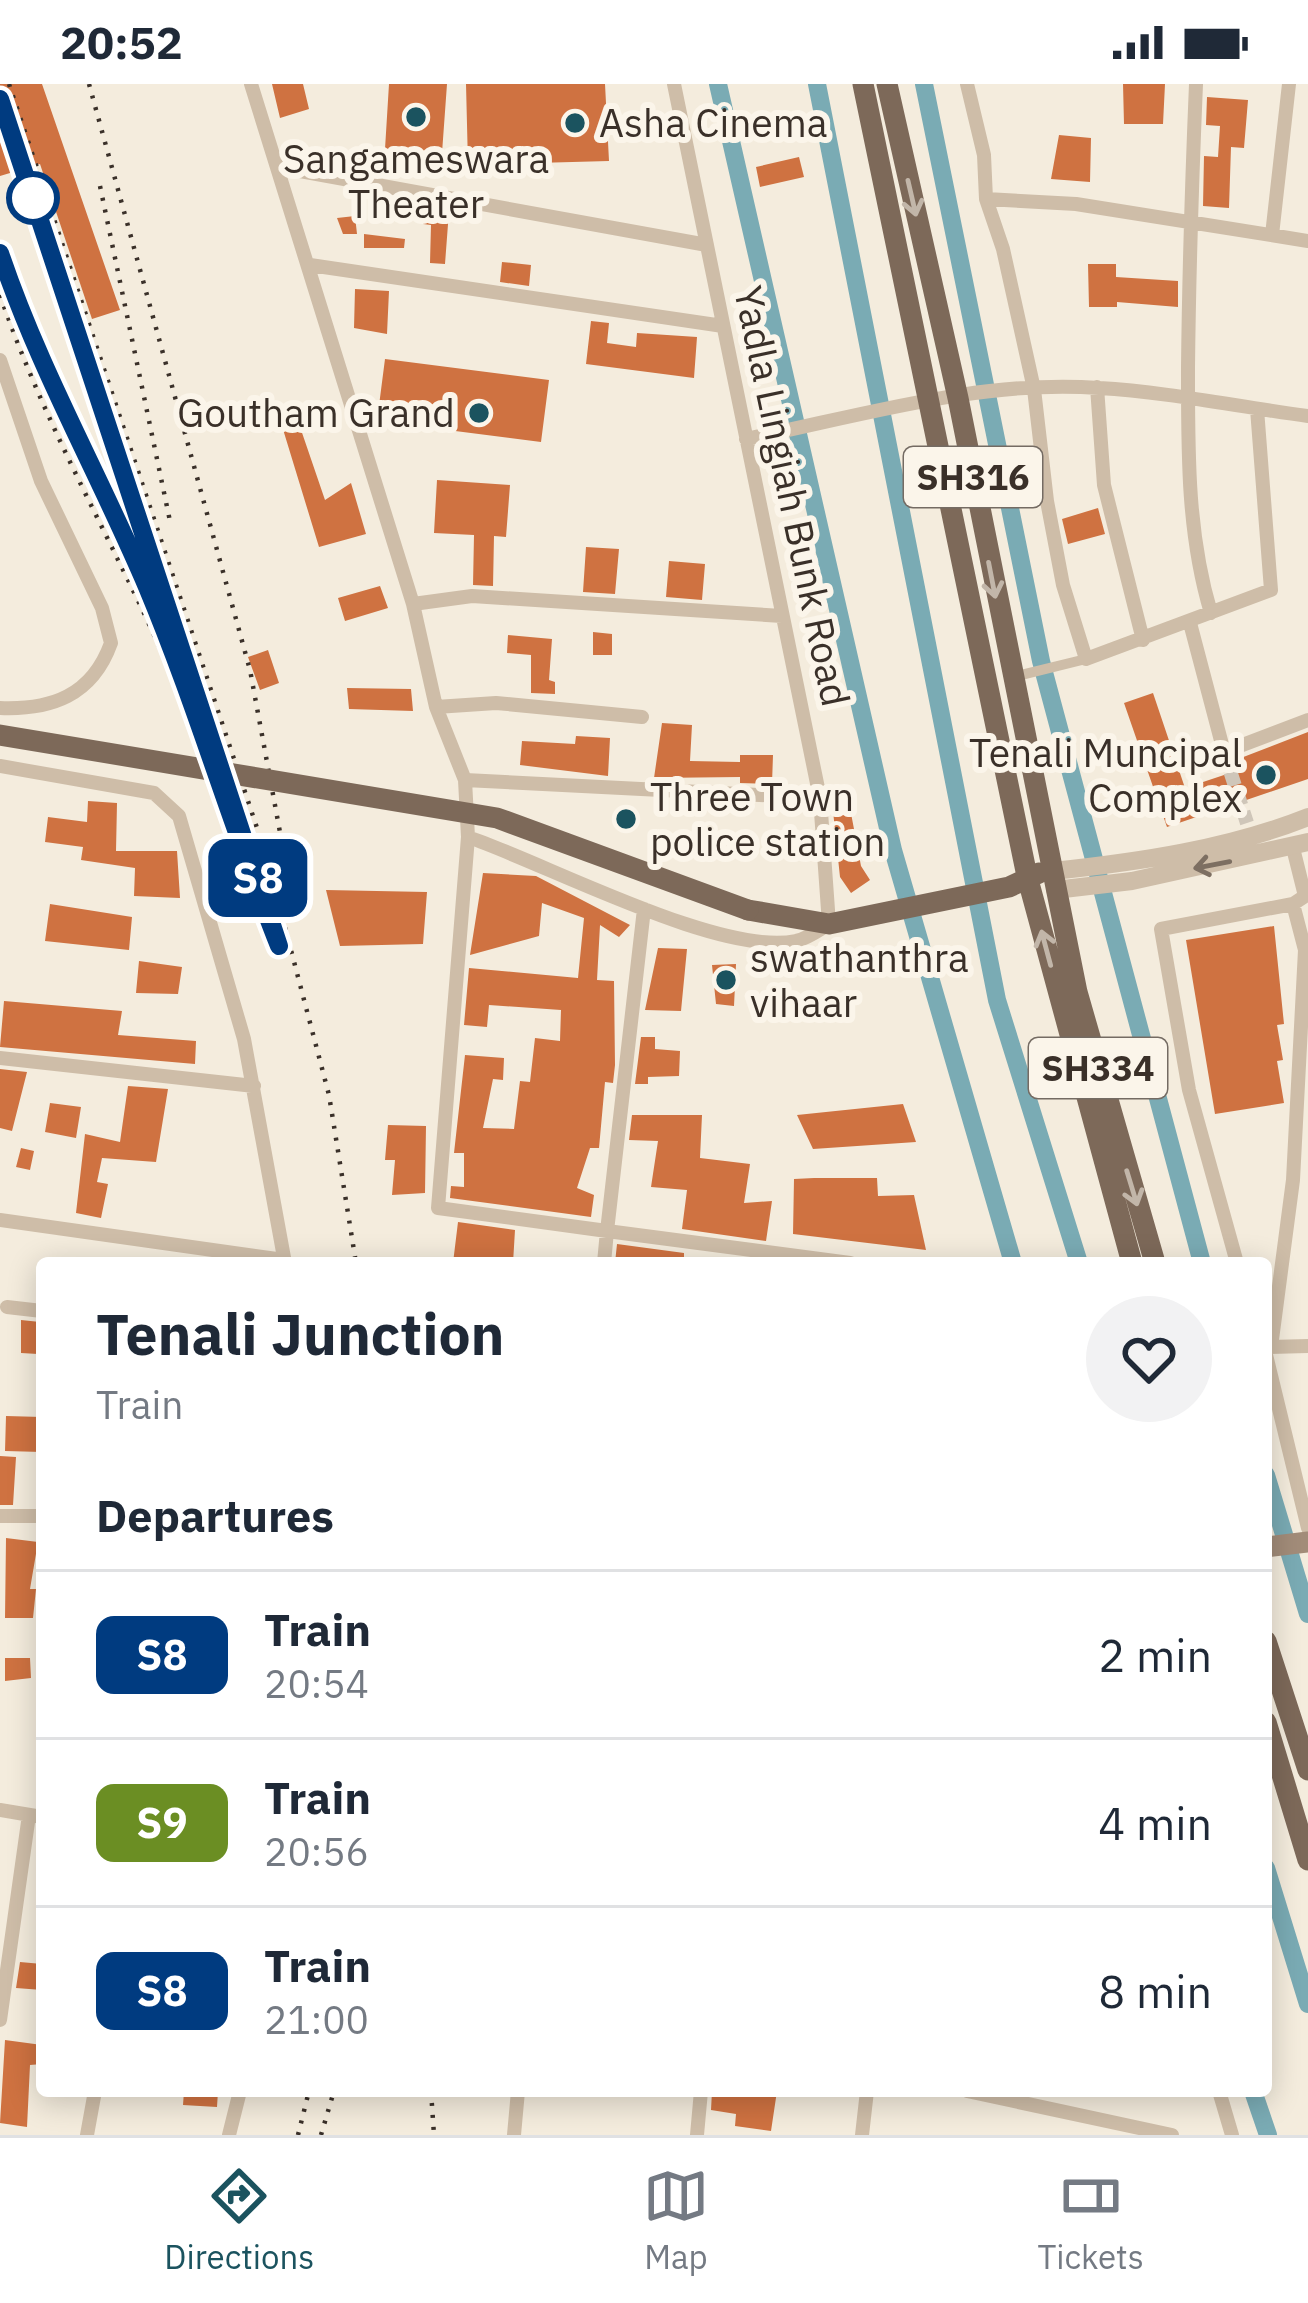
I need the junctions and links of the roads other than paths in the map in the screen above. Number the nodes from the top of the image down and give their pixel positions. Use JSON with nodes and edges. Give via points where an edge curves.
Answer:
{"nodes":[{"id":1,"x":251,"y":84,"type":"edge"},
{"id":2,"x":674,"y":84,"type":"edge"},
{"id":3,"x":863,"y":84,"type":"edge"},
{"id":4,"x":887,"y":84,"type":"edge"},
{"id":5,"x":967,"y":84,"type":"edge"},
{"id":6,"x":1196,"y":84,"type":"edge"},
{"id":7,"x":1289,"y":84,"type":"edge"},
{"id":8,"x":278,"y":166,"type":"junction"},
{"id":9,"x":986,"y":199,"type":"junction"},
{"id":10,"x":1189,"y":222,"type":"junction"},
{"id":11,"x":1272,"y":235,"type":"junction"},
{"id":12,"x":1308,"y":241,"type":"edge"},
{"id":13,"x":706,"y":245,"type":"junction"},
{"id":14,"x":310,"y":266,"type":"junction"},
{"id":15,"x":723,"y":326,"type":"junction"},
{"id":16,"x":0,"y":360,"type":"edge"},
{"id":17,"x":1097,"y":387,"type":"junction"},
{"id":18,"x":1026,"y":390,"type":"junction"},
{"id":19,"x":966,"y":397,"type":"junction"},
{"id":20,"x":1188,"y":399,"type":"junction"},
{"id":21,"x":919,"y":404,"type":"junction"},
{"id":22,"x":1257,"y":409,"type":"junction"},
{"id":23,"x":1308,"y":416,"type":"edge"},
{"id":24,"x":746,"y":439,"type":"junction"},
{"id":25,"x":412,"y":604,"type":"junction"},
{"id":26,"x":1211,"y":613,"type":"junction"},
{"id":27,"x":782,"y":616,"type":"junction"},
{"id":28,"x":1190,"y":623,"type":"junction"},
{"id":29,"x":1143,"y":640,"type":"junction"},
{"id":30,"x":1081,"y":660,"type":"junction"},
{"id":31,"x":1021,"y":675,"type":"junction"},
{"id":32,"x":1,"y":706,"type":"edge"},
{"id":33,"x":436,"y":707,"type":"junction"},
{"id":34,"x":642,"y":717,"type":"dead end"},
{"id":35,"x":1308,"y":720,"type":"edge"},
{"id":36,"x":0,"y":735,"type":"edge"},
{"id":37,"x":1,"y":766,"type":"edge"},
{"id":38,"x":465,"y":780,"type":"junction"},
{"id":39,"x":0,"y":784,"type":"edge"},
{"id":40,"x":820,"y":799,"type":"junction"},
{"id":41,"x":1308,"y":818,"type":"edge"},
{"id":42,"x":469,"y":838,"type":"junction"},
{"id":43,"x":1252,"y":838,"type":"junction"},
{"id":44,"x":1300,"y":845,"type":"edge"},
{"id":45,"x":1063,"y":879,"type":"junction"},
{"id":46,"x":1023,"y":886,"type":"junction"},
{"id":47,"x":1294,"y":904,"type":"junction"},
{"id":48,"x":644,"y":909,"type":"junction"},
{"id":49,"x":829,"y":924,"type":"junction"},
{"id":50,"x":1081,"y":1042,"type":"junction"},
{"id":51,"x":1302,"y":1054,"type":"edge"},
{"id":52,"x":0,"y":1058,"type":"edge"},
{"id":53,"x":254,"y":1086,"type":"junction"},
{"id":54,"x":0,"y":1220,"type":"edge"},
{"id":55,"x":607,"y":1231,"type":"junction"},
{"id":56,"x":250,"y":1257,"type":"edge"},
{"id":57,"x":283,"y":1257,"type":"edge"},
{"id":58,"x":605,"y":1257,"type":"edge"},
{"id":59,"x":771,"y":1257,"type":"edge"},
{"id":60,"x":1131,"y":1257,"type":"edge"},
{"id":61,"x":1153,"y":1257,"type":"edge"},
{"id":62,"x":1235,"y":1257,"type":"edge"},
{"id":63,"x":7,"y":1307,"type":"dead end"},
{"id":64,"x":36,"y":1310,"type":"edge"},
{"id":65,"x":1272,"y":1323,"type":"edge"},
{"id":66,"x":1308,"y":1346,"type":"edge"},
{"id":67,"x":1272,"y":1350,"type":"edge"},
{"id":68,"x":1272,"y":1368,"type":"edge"},
{"id":69,"x":0,"y":1516,"type":"edge"},
{"id":70,"x":36,"y":1516,"type":"edge"},
{"id":71,"x":1308,"y":1528,"type":"edge"},
{"id":72,"x":1308,"y":1542,"type":"edge"},
{"id":73,"x":1272,"y":1546,"type":"edge"},
{"id":74,"x":1272,"y":1659,"type":"edge"},
{"id":75,"x":1272,"y":1742,"type":"edge"},
{"id":76,"x":1308,"y":1770,"type":"edge"},
{"id":77,"x":0,"y":1810,"type":"edge"},
{"id":78,"x":36,"y":1816,"type":"edge"},
{"id":79,"x":1308,"y":1860,"type":"edge"},
{"id":80,"x":2,"y":1994,"type":"edge"},
{"id":81,"x":0,"y":2020,"type":"edge"},
{"id":82,"x":93,"y":2097,"type":"edge"},
{"id":83,"x":239,"y":2097,"type":"edge"},
{"id":84,"x":517,"y":2097,"type":"edge"},
{"id":85,"x":700,"y":2097,"type":"edge"},
{"id":86,"x":866,"y":2097,"type":"edge"},
{"id":87,"x":995,"y":2097,"type":"edge"},
{"id":88,"x":1221,"y":2097,"type":"edge"},
{"id":89,"x":88,"y":2135,"type":"edge"},
{"id":90,"x":230,"y":2135,"type":"edge"},
{"id":91,"x":514,"y":2135,"type":"edge"},
{"id":92,"x":697,"y":2135,"type":"edge"},
{"id":93,"x":862,"y":2135,"type":"edge"},
{"id":94,"x":1172,"y":2135,"type":"edge"},
{"id":95,"x":1232,"y":2135,"type":"edge"}],
"edges":[{"from":1,"to":8,"type":"street"},
{"from":2,"to":13,"type":"street","name":"Yadla Lingiah Bunk Road"},
{"from":3,"to":21,"type":"main road","number":"SH316"},
{"from":4,"to":19,"type":"main road","number":"SH316","one_way":true},
{"from":5,"to":9,"type":"street"},
{"from":6,"to":10,"type":"street"},
{"from":7,"to":11,"type":"street"},
{"from":8,"to":13,"type":"street"},
{"from":8,"to":14,"type":"street"},
{"from":9,"to":10,"type":"street"},
{"from":9,"to":18,"type":"street","via":[[1003,249]]},
{"from":10,"to":11,"type":"street"},
{"from":10,"to":20,"type":"street"},
{"from":11,"to":12,"type":"street"},
{"from":13,"to":15,"type":"street","name":"Yadla Lingiah Bunk Road"},
{"from":14,"to":15,"type":"street"},
{"from":14,"to":25,"type":"street"},
{"from":15,"to":24,"type":"street","name":"Yadla Lingiah Bunk Road"},
{"from":16,"to":32,"type":"street","via":[[41,481],[102,608],[109,652],[78,689],[45,709]]},
{"from":17,"to":18,"type":"street"},
{"from":17,"to":20,"type":"street"},
{"from":17,"to":29,"type":"street","via":[[1104,485]]},
{"from":18,"to":19,"type":"street"},
{"from":18,"to":30,"type":"street"},
{"from":19,"to":21,"type":"street"},
{"from":19,"to":31,"type":"main road","number":"SH316","one_way":true},
{"from":20,"to":22,"type":"street"},
{"from":20,"to":26,"type":"street","via":[[1193,537]]},
{"from":21,"to":24,"type":"street"},
{"from":21,"to":46,"type":"main road","number":"SH316"},
{"from":22,"to":23,"type":"street"},
{"from":22,"to":26,"type":"street","via":[[1270,590]]},
{"from":24,"to":27,"type":"street","name":"Yadla Lingiah Bunk Road"},
{"from":25,"to":27,"type":"street","via":[[472,596]]},
{"from":25,"to":33,"type":"street"},
{"from":26,"to":28,"type":"street"},
{"from":27,"to":40,"type":"street","name":"Yadla Lingiah Bunk Road"},
{"from":28,"to":29,"type":"street"},
{"from":28,"to":35,"type":"street","via":[[1224,752]]},
{"from":29,"to":30,"type":"street"},
{"from":30,"to":31,"type":"street"},
{"from":31,"to":45,"type":"main road","number":"SH316"},
{"from":33,"to":34,"type":"street","via":[[496,703]]},
{"from":33,"to":38,"type":"street"},
{"from":36,"to":49,"type":"main road","bridge":true,"via":[[497,818],[748,910]]},
{"from":37,"to":39,"type":"street"},
{"from":37,"to":53,"type":"street","via":[[168,799]]},
{"from":38,"to":40,"type":"street"},
{"from":38,"to":42,"type":"street"},
{"from":40,"to":49,"type":"street","name":"Yadla Lingiah Bunk Road"},
{"from":41,"to":43,"type":"street"},
{"from":42,"to":48,"type":"street"},
{"from":42,"to":55,"type":"street","via":[[438,1208]]},
{"from":43,"to":44,"type":"street"},
{"from":43,"to":45,"type":"street","via":[[1128,872]]},
{"from":44,"to":47,"type":"street","via":[[1305,896]]},
{"from":45,"to":46,"type":"main road"},
{"from":45,"to":50,"type":"main road","number":"SH334"},
{"from":46,"to":49,"type":"main road"},
{"from":50,"to":46,"type":"main road","number":"SH334","one_way":true},
{"from":47,"to":51,"type":"street","via":[[1305,950]]},
{"from":47,"to":62,"type":"street","via":[[1161,929],[1189,1090]]},
{"from":48,"to":49,"type":"street","via":[[751,943],[798,941]]},
{"from":48,"to":55,"type":"street"},
{"from":50,"to":60,"type":"main road","number":"SH334"},
{"from":50,"to":61,"type":"main road","number":"SH334","one_way":true},
{"from":51,"to":65,"type":"street"},
{"from":52,"to":53,"type":"street"},
{"from":53,"to":57,"type":"street"},
{"from":54,"to":56,"type":"street"},
{"from":55,"to":58,"type":"street"},
{"from":55,"to":59,"type":"street"},
{"from":63,"to":64,"type":"street"},
{"from":66,"to":67,"type":"street"},
{"from":68,"to":71,"type":"street"},
{"from":69,"to":70,"type":"street"},
{"from":72,"to":73,"type":"main road"},
{"from":74,"to":76,"type":"main road"},
{"from":75,"to":79,"type":"main road"},
{"from":77,"to":78,"type":"street"},
{"from":78,"to":80,"type":"street"},
{"from":80,"to":81,"type":"street"},
{"from":82,"to":89,"type":"street"},
{"from":83,"to":90,"type":"street"},
{"from":84,"to":91,"type":"street"},
{"from":85,"to":92,"type":"street"},
{"from":86,"to":93,"type":"street"},
{"from":87,"to":94,"type":"street"},
{"from":88,"to":95,"type":"street"}]}
